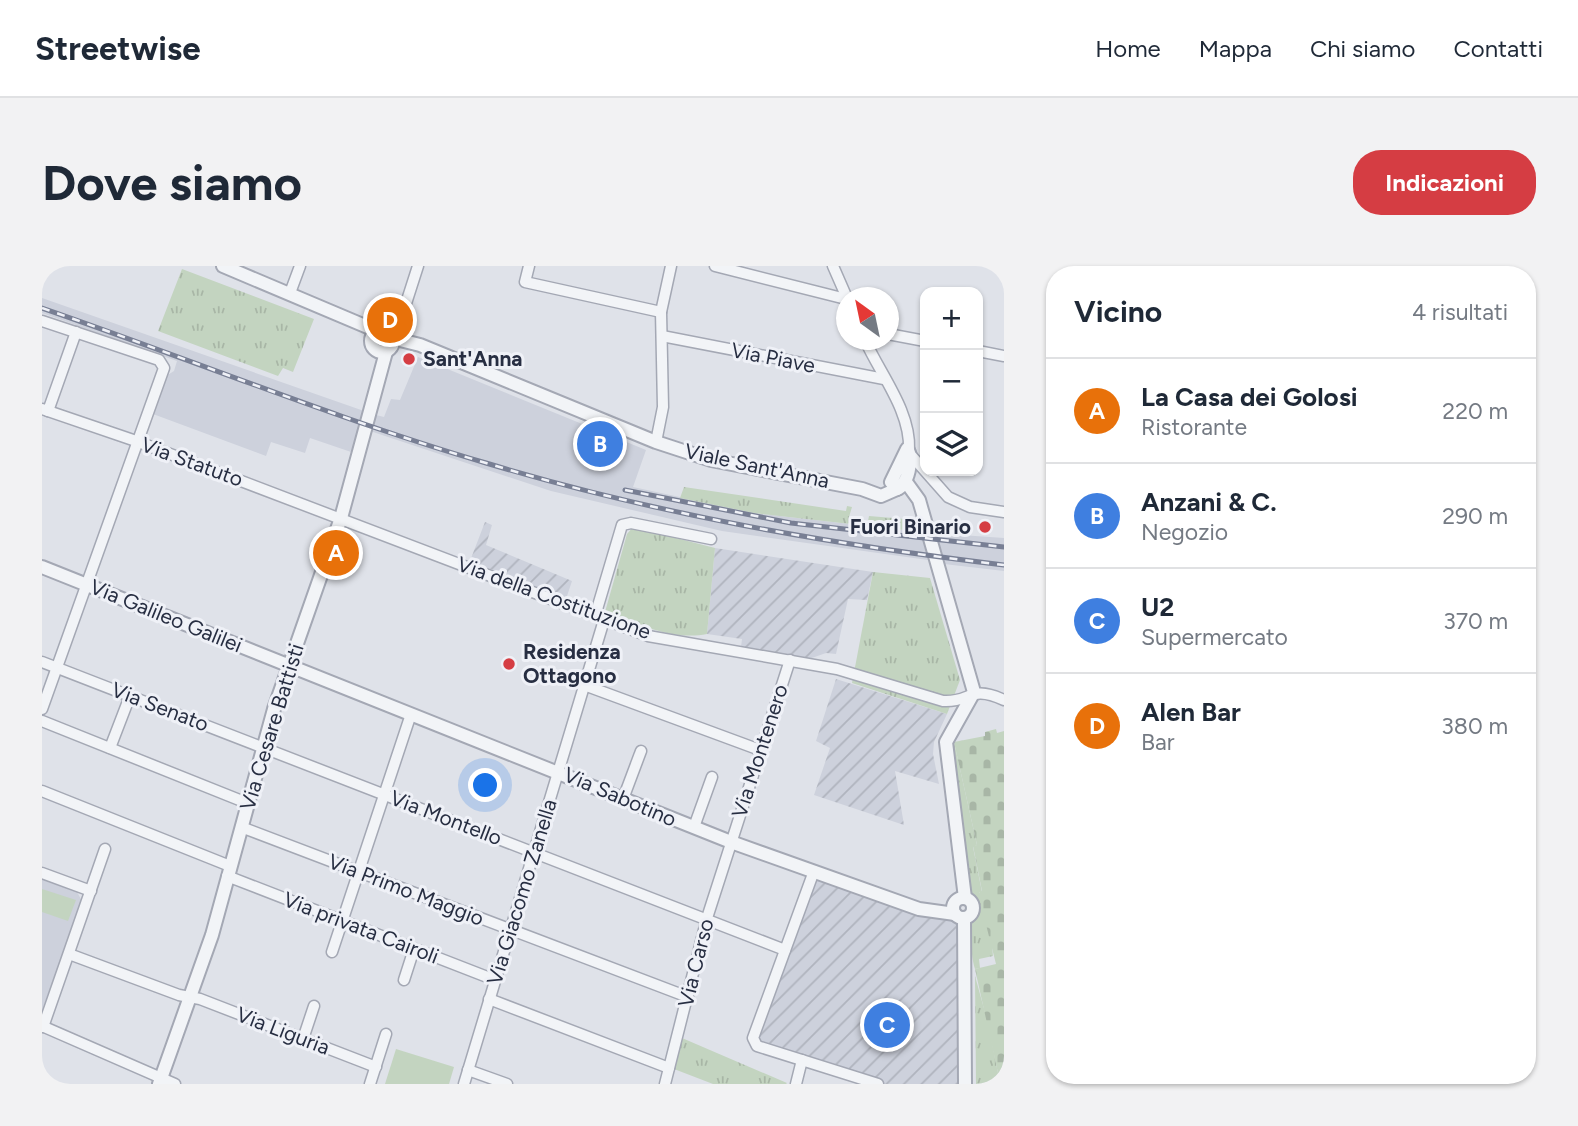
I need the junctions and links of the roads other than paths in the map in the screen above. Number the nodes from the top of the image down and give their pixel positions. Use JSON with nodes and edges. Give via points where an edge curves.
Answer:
{"nodes":[{"id":1,"x":223,"y":266,"type":"edge"},
{"id":2,"x":300,"y":266,"type":"edge"},
{"id":3,"x":418,"y":266,"type":"edge"},
{"id":4,"x":529,"y":266,"type":"edge"},
{"id":5,"x":671,"y":266,"type":"edge"},
{"id":6,"x":715,"y":266,"type":"edge"},
{"id":7,"x":833,"y":266,"type":"edge"},
{"id":8,"x":842,"y":287,"type":"edge"},
{"id":9,"x":290,"y":293,"type":"junction"},
{"id":10,"x":836,"y":295,"type":"edge"},
{"id":11,"x":661,"y":312,"type":"junction"},
{"id":12,"x":42,"y":321,"type":"edge"},
{"id":13,"x":75,"y":332,"type":"junction"},
{"id":14,"x":662,"y":336,"type":"junction"},
{"id":15,"x":899,"y":336,"type":"edge"},
{"id":16,"x":920,"y":340,"type":"edge"},
{"id":17,"x":382,"y":342,"type":"junction"},
{"id":18,"x":870,"y":350,"type":"edge"},
{"id":19,"x":983,"y":352,"type":"edge"},
{"id":20,"x":1004,"y":356,"type":"edge"},
{"id":21,"x":884,"y":379,"type":"junction"},
{"id":22,"x":45,"y":410,"type":"edge"},
{"id":23,"x":136,"y":441,"type":"junction"},
{"id":24,"x":656,"y":442,"type":"junction"},
{"id":25,"x":907,"y":451,"type":"junction"},
{"id":26,"x":920,"y":466,"type":"edge"},
{"id":27,"x":928,"y":476,"type":"edge"},
{"id":28,"x":898,"y":485,"type":"junction"},
{"id":29,"x":1004,"y":512,"type":"edge"},
{"id":30,"x":341,"y":518,"type":"junction"},
{"id":31,"x":710,"y":539,"type":"dead end"},
{"id":32,"x":42,"y":567,"type":"edge"},
{"id":33,"x":86,"y":584,"type":"junction"},
{"id":34,"x":600,"y":618,"type":"junction"},
{"id":35,"x":790,"y":660,"type":"junction"},
{"id":36,"x":42,"y":662,"type":"edge"},
{"id":37,"x":289,"y":666,"type":"junction"},
{"id":38,"x":57,"y":667,"type":"junction"},
{"id":39,"x":584,"y":685,"type":"junction"},
{"id":40,"x":974,"y":692,"type":"junction"},
{"id":41,"x":130,"y":696,"type":"junction"},
{"id":42,"x":1004,"y":700,"type":"edge"},
{"id":43,"x":42,"y":709,"type":"edge"},
{"id":44,"x":411,"y":714,"type":"junction"},
{"id":45,"x":42,"y":721,"type":"edge"},
{"id":46,"x":263,"y":747,"type":"junction"},
{"id":47,"x":110,"y":748,"type":"junction"},
{"id":48,"x":760,"y":750,"type":"junction"},
{"id":49,"x":641,"y":751,"type":"dead end"},
{"id":50,"x":558,"y":771,"type":"junction"},
{"id":51,"x":712,"y":777,"type":"dead end"},
{"id":52,"x":42,"y":791,"type":"edge"},
{"id":53,"x":385,"y":794,"type":"junction"},
{"id":54,"x":623,"y":799,"type":"junction"},
{"id":55,"x":247,"y":803,"type":"junction"},
{"id":56,"x":241,"y":827,"type":"junction"},
{"id":57,"x":694,"y":827,"type":"junction"},
{"id":58,"x":731,"y":842,"type":"junction"},
{"id":59,"x":105,"y":849,"type":"dead end"},
{"id":60,"x":534,"y":852,"type":"junction"},
{"id":61,"x":229,"y":871,"type":"junction"},
{"id":62,"x":814,"y":871,"type":"junction"},
{"id":63,"x":359,"y":872,"type":"junction"},
{"id":64,"x":42,"y":873,"type":"edge"},
{"id":65,"x":91,"y":891,"type":"junction"},
{"id":66,"x":959,"y":916,"type":"junction"},
{"id":67,"x":707,"y":918,"type":"junction"},
{"id":68,"x":342,"y":921,"type":"junction"},
{"id":69,"x":510,"y":930,"type":"junction"},
{"id":70,"x":414,"y":948,"type":"junction"},
{"id":71,"x":785,"y":950,"type":"junction"},
{"id":72,"x":332,"y":952,"type":"dead end"},
{"id":73,"x":69,"y":954,"type":"junction"},
{"id":74,"x":404,"y":980,"type":"dead end"},
{"id":75,"x":495,"y":980,"type":"junction"},
{"id":76,"x":688,"y":997,"type":"junction"},
{"id":77,"x":190,"y":998,"type":"junction"},
{"id":78,"x":489,"y":999,"type":"junction"},
{"id":79,"x":314,"y":1006,"type":"dead end"},
{"id":80,"x":43,"y":1027,"type":"edge"},
{"id":81,"x":386,"y":1034,"type":"dead end"},
{"id":82,"x":303,"y":1039,"type":"junction"},
{"id":83,"x":802,"y":1060,"type":"junction"},
{"id":84,"x":376,"y":1067,"type":"junction"},
{"id":85,"x":669,"y":1068,"type":"junction"},
{"id":86,"x":468,"y":1070,"type":"junction"},
{"id":87,"x":160,"y":1081,"type":"edge"},
{"id":88,"x":175,"y":1084,"type":"edge"},
{"id":89,"x":370,"y":1084,"type":"edge"},
{"id":90,"x":464,"y":1084,"type":"edge"},
{"id":91,"x":508,"y":1084,"type":"edge"},
{"id":92,"x":664,"y":1084,"type":"edge"},
{"id":93,"x":796,"y":1084,"type":"edge"},
{"id":94,"x":878,"y":1084,"type":"edge"},
{"id":95,"x":965,"y":1084,"type":"edge"}],
"edges":[{"from":1,"to":9,"type":"street"},
{"from":2,"to":9,"type":"street"},
{"from":3,"to":17,"type":"street","via":[[401,319]]},
{"from":4,"to":11,"type":"street","via":[[525,282]]},
{"from":5,"to":11,"type":"street"},
{"from":6,"to":10,"type":"street"},
{"from":7,"to":8,"type":"street"},
{"from":9,"to":17,"type":"street","via":[[355,323]]},
{"from":11,"to":14,"type":"street"},
{"from":12,"to":13,"type":"street"},
{"from":13,"to":22,"type":"street"},
{"from":13,"to":23,"type":"street","via":[[159,360],[164,368]]},
{"from":14,"to":21,"type":"street","name":"Via Piave"},
{"from":14,"to":24,"type":"street","via":[[663,407]]},
{"from":15,"to":16,"type":"street"},
{"from":17,"to":24,"type":"street","name":"Viale Sant'Anna","via":[[420,345]]},
{"from":17,"to":30,"type":"street","name":"Via Cesare Battisti","via":[[381,368]]},
{"from":18,"to":21,"type":"street"},
{"from":19,"to":20,"type":"street"},
{"from":21,"to":25,"type":"street","via":[[905,422]]},
{"from":22,"to":23,"type":"street","name":"Via Statuto"},
{"from":23,"to":30,"type":"street","name":"Via Statuto"},
{"from":23,"to":33,"type":"street"},
{"from":24,"to":28,"type":"street","name":"Viale Sant'Anna","via":[[711,460],[881,496]]},
{"from":25,"to":26,"type":"street"},
{"from":25,"to":28,"type":"street"},
{"from":27,"to":29,"type":"street","via":[[957,503]]},
{"from":28,"to":40,"type":"street","via":[[920,506]]},
{"from":30,"to":34,"type":"street","name":"Via della Costituzione"},
{"from":30,"to":37,"type":"street","name":"Via Cesare Battisti"},
{"from":31,"to":34,"type":"street","name":"Via Giacomo Zanella","via":[[622,525]]},
{"from":32,"to":33,"type":"street","name":"Via Galileo Galilei"},
{"from":33,"to":37,"type":"street","name":"Via Galileo Galilei"},
{"from":33,"to":38,"type":"street"},
{"from":34,"to":35,"type":"street","name":"Via della Costituzione","via":[[648,636]]},
{"from":34,"to":39,"type":"street","name":"Via Giacomo Zanella"},
{"from":35,"to":40,"type":"street","name":"Via della Costituzione","via":[[943,701]]},
{"from":35,"to":48,"type":"street","name":"Via Montenero"},
{"from":36,"to":38,"type":"street","name":"Via Senato"},
{"from":37,"to":44,"type":"street","name":"Via Sabotino"},
{"from":37,"to":46,"type":"street","name":"Via Cesare Battisti"},
{"from":38,"to":41,"type":"street","name":"Via Senato"},
{"from":38,"to":43,"type":"street"},
{"from":39,"to":48,"type":"street"},
{"from":39,"to":50,"type":"street","name":"Via Giacomo Zanella"},
{"from":40,"to":42,"type":"street"},
{"from":40,"to":66,"type":"street","via":[[946,742],[965,898],[973,907],[971,914]]},
{"from":41,"to":46,"type":"street","name":"Via Senato"},
{"from":41,"to":47,"type":"street"},
{"from":44,"to":50,"type":"street","name":"Via Sabotino"},
{"from":44,"to":53,"type":"street"},
{"from":45,"to":47,"type":"street"},
{"from":46,"to":53,"type":"street","name":"Via Montello"},
{"from":46,"to":55,"type":"street","name":"Via Cesare Battisti"},
{"from":47,"to":55,"type":"street"},
{"from":48,"to":58,"type":"street","name":"Via Montenero"},
{"from":49,"to":54,"type":"street"},
{"from":50,"to":54,"type":"street","name":"Via Sabotino"},
{"from":50,"to":60,"type":"street","name":"Via Giacomo Zanella"},
{"from":51,"to":57,"type":"street"},
{"from":52,"to":61,"type":"street","name":"Via privata Cairoli"},
{"from":53,"to":60,"type":"street","name":"Via Montello"},
{"from":53,"to":63,"type":"street"},
{"from":54,"to":57,"type":"street","name":"Via Sabotino"},
{"from":55,"to":56,"type":"street","name":"Via Cesare Battisti"},
{"from":56,"to":61,"type":"street","name":"Via Cesare Battisti"},
{"from":56,"to":63,"type":"street","name":"Via Primo Maggio"},
{"from":57,"to":58,"type":"street","name":"Via Sabotino"},
{"from":58,"to":62,"type":"street","name":"Via Sabotino"},
{"from":58,"to":67,"type":"street","name":"Via Carso"},
{"from":59,"to":65,"type":"street"},
{"from":60,"to":67,"type":"street","name":"Via Montello"},
{"from":60,"to":69,"type":"street","name":"Via Giacomo Zanella"},
{"from":61,"to":68,"type":"street","name":"Via privata Cairoli"},
{"from":61,"to":77,"type":"street","name":"Via Cesare Battisti"},
{"from":62,"to":66,"type":"street","name":"Via Sabotino","via":[[919,909]]},
{"from":62,"to":71,"type":"street"},
{"from":63,"to":68,"type":"street"},
{"from":63,"to":69,"type":"street","name":"Via Primo Maggio"},
{"from":64,"to":65,"type":"street"},
{"from":65,"to":73,"type":"street"},
{"from":66,"to":95,"type":"street"},
{"from":67,"to":71,"type":"street","name":"Via Montello"},
{"from":67,"to":76,"type":"street","name":"Via Carso"},
{"from":68,"to":70,"type":"street","name":"Via privata Cairoli"},
{"from":68,"to":72,"type":"street"},
{"from":69,"to":75,"type":"street","name":"Via Giacomo Zanella"},
{"from":69,"to":76,"type":"street","name":"Via Primo Maggio"},
{"from":70,"to":74,"type":"street"},
{"from":70,"to":75,"type":"street","name":"Via privata Cairoli"},
{"from":71,"to":83,"type":"street","via":[[753,1038],[757,1046]]},
{"from":73,"to":77,"type":"street","name":"Via Liguria"},
{"from":73,"to":80,"type":"street"},
{"from":75,"to":78,"type":"street","name":"Via Giacomo Zanella"},
{"from":76,"to":85,"type":"street","name":"Via Carso"},
{"from":77,"to":82,"type":"street","name":"Via Liguria"},
{"from":77,"to":87,"type":"street","name":"Via Cesare Battisti"},
{"from":78,"to":85,"type":"street"},
{"from":78,"to":86,"type":"street","name":"Via Giacomo Zanella"},
{"from":79,"to":82,"type":"street"},
{"from":80,"to":87,"type":"street"},
{"from":81,"to":84,"type":"street"},
{"from":82,"to":84,"type":"street","name":"Via Liguria"},
{"from":83,"to":93,"type":"street"},
{"from":83,"to":94,"type":"street"},
{"from":84,"to":89,"type":"street"},
{"from":85,"to":92,"type":"street","name":"Via Carso"},
{"from":86,"to":90,"type":"street","name":"Via Giacomo Zanella"},
{"from":86,"to":91,"type":"street"},
{"from":87,"to":88,"type":"street"}]}
